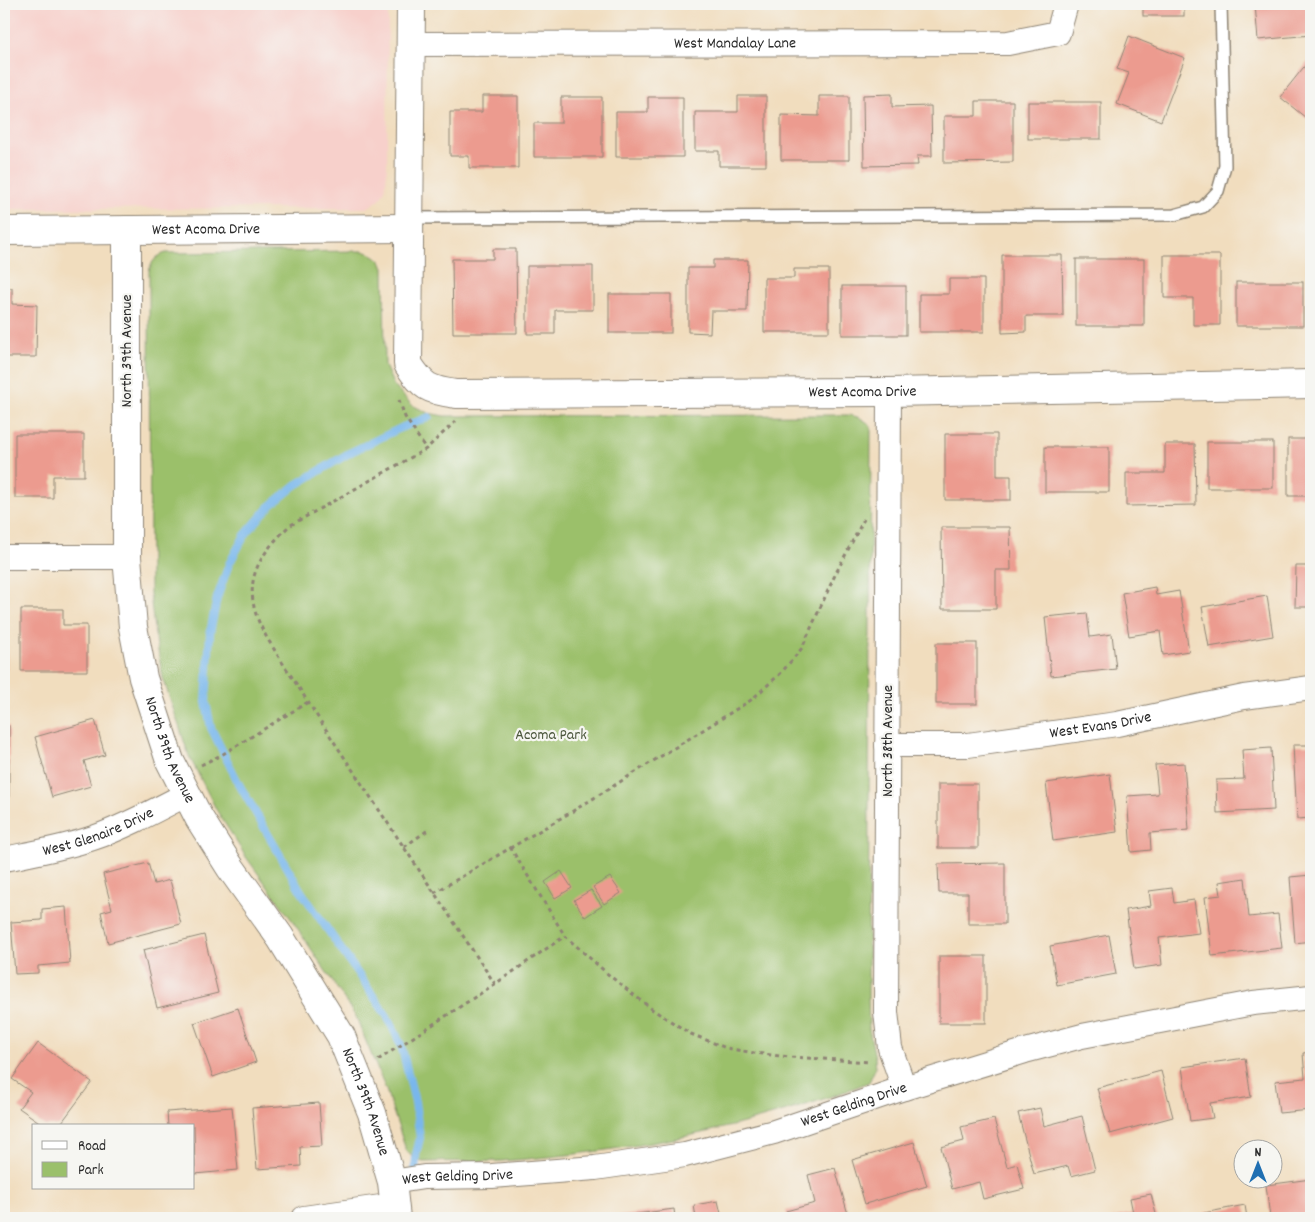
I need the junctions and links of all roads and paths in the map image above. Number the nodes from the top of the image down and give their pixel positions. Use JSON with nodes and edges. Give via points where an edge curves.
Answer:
{"nodes":[{"id":1,"x":411,"y":4,"type":"edge"},
{"id":2,"x":1066,"y":4,"type":"edge"},
{"id":3,"x":1221,"y":4,"type":"edge"},
{"id":4,"x":410,"y":44,"type":"junction"},
{"id":5,"x":409,"y":223,"type":"junction"},
{"id":6,"x":127,"y":230,"type":"junction"},
{"id":7,"x":4,"y":231,"type":"edge"},
{"id":8,"x":1311,"y":384,"type":"edge"},
{"id":9,"x":889,"y":392,"type":"junction"},
{"id":10,"x":399,"y":400,"type":"dead end"},
{"id":11,"x":456,"y":421,"type":"dead end"},
{"id":12,"x":426,"y":449,"type":"junction"},
{"id":13,"x":868,"y":515,"type":"dead end"},
{"id":14,"x":4,"y":557,"type":"edge"},
{"id":15,"x":127,"y":557,"type":"junction"},
{"id":16,"x":1311,"y":688,"type":"edge"},
{"id":17,"x":308,"y":702,"type":"junction"},
{"id":18,"x":887,"y":745,"type":"junction"},
{"id":19,"x":198,"y":767,"type":"dead end"},
{"id":20,"x":186,"y":794,"type":"junction"},
{"id":21,"x":428,"y":830,"type":"dead end"},
{"id":22,"x":404,"y":847,"type":"junction"},
{"id":23,"x":510,"y":848,"type":"junction"},
{"id":24,"x":4,"y":859,"type":"edge"},
{"id":25,"x":434,"y":893,"type":"junction"},
{"id":26,"x":565,"y":936,"type":"junction"},
{"id":27,"x":495,"y":984,"type":"junction"},
{"id":28,"x":1311,"y":997,"type":"edge"},
{"id":29,"x":872,"y":1062,"type":"dead end"},
{"id":30,"x":356,"y":1073,"type":"junction"},
{"id":31,"x":904,"y":1088,"type":"junction"},
{"id":32,"x":394,"y":1202,"type":"edge"},
{"id":33,"x":304,"y":1218,"type":"edge"}],
"edges":[{"from":1,"to":4,"type":"street"},
{"from":2,"to":4,"type":"street","name":"West Mandalay Lane","via":[[1058,33],[1008,43]]},
{"from":3,"to":5,"type":"lane","via":[[1225,166],[1218,191],[1203,208],[1174,215]]},
{"from":4,"to":5,"type":"street"},
{"from":5,"to":6,"type":"street","name":"West Acoma Drive"},
{"from":5,"to":9,"type":"street","name":"West Acoma Drive","via":[[408,364],[418,379],[433,391],[456,394]]},
{"from":6,"to":7,"type":"street","name":"West Acoma Drive"},
{"from":6,"to":15,"type":"street","name":"North 39th Avenue"},
{"from":8,"to":9,"type":"street","name":"West Acoma Drive"},
{"from":9,"to":18,"type":"street","name":"North 38th Avenue"},
{"from":10,"to":12,"type":"path"},
{"from":11,"to":12,"type":"path"},
{"from":12,"to":17,"type":"path","via":[[288,526],[258,563],[252,581],[257,619]]},
{"from":13,"to":23,"type":"path","via":[[834,575],[802,648],[781,673],[750,700]]},
{"from":14,"to":15,"type":"street"},
{"from":15,"to":20,"type":"street","name":"North 39th Avenue","via":[[133,627],[143,678],[170,761]]},
{"from":16,"to":18,"type":"street","name":"West Evans Drive","via":[[1244,697],[1117,724],[968,746]]},
{"from":17,"to":19,"type":"path"},
{"from":17,"to":22,"type":"path"},
{"from":18,"to":31,"type":"street","name":"North 38th Avenue","via":[[886,1012],[890,1048]]},
{"from":20,"to":24,"type":"street","name":"West Glenaire Drive","via":[[95,838]]},
{"from":20,"to":30,"type":"street","name":"North 39th Avenue","via":[[341,1036]]},
{"from":21,"to":22,"type":"path"},
{"from":22,"to":25,"type":"path"},
{"from":23,"to":25,"type":"path"},
{"from":23,"to":26,"type":"path"},
{"from":25,"to":27,"type":"path"},
{"from":26,"to":27,"type":"path"},
{"from":26,"to":29,"type":"path","via":[[653,1010],[691,1034],[726,1048],[789,1057]]},
{"from":27,"to":30,"type":"path"},
{"from":28,"to":31,"type":"street","name":"West Gelding Drive","via":[[1253,1003],[1082,1036]]},
{"from":30,"to":32,"type":"street","name":"North 39th Avenue","via":[[372,1113]]},
{"from":31,"to":32,"type":"street","name":"West Gelding Drive","via":[[774,1132],[685,1155],[595,1168],[492,1176],[424,1177]]},
{"from":32,"to":33,"type":"street","name":"West Gelding Drive"}]}
